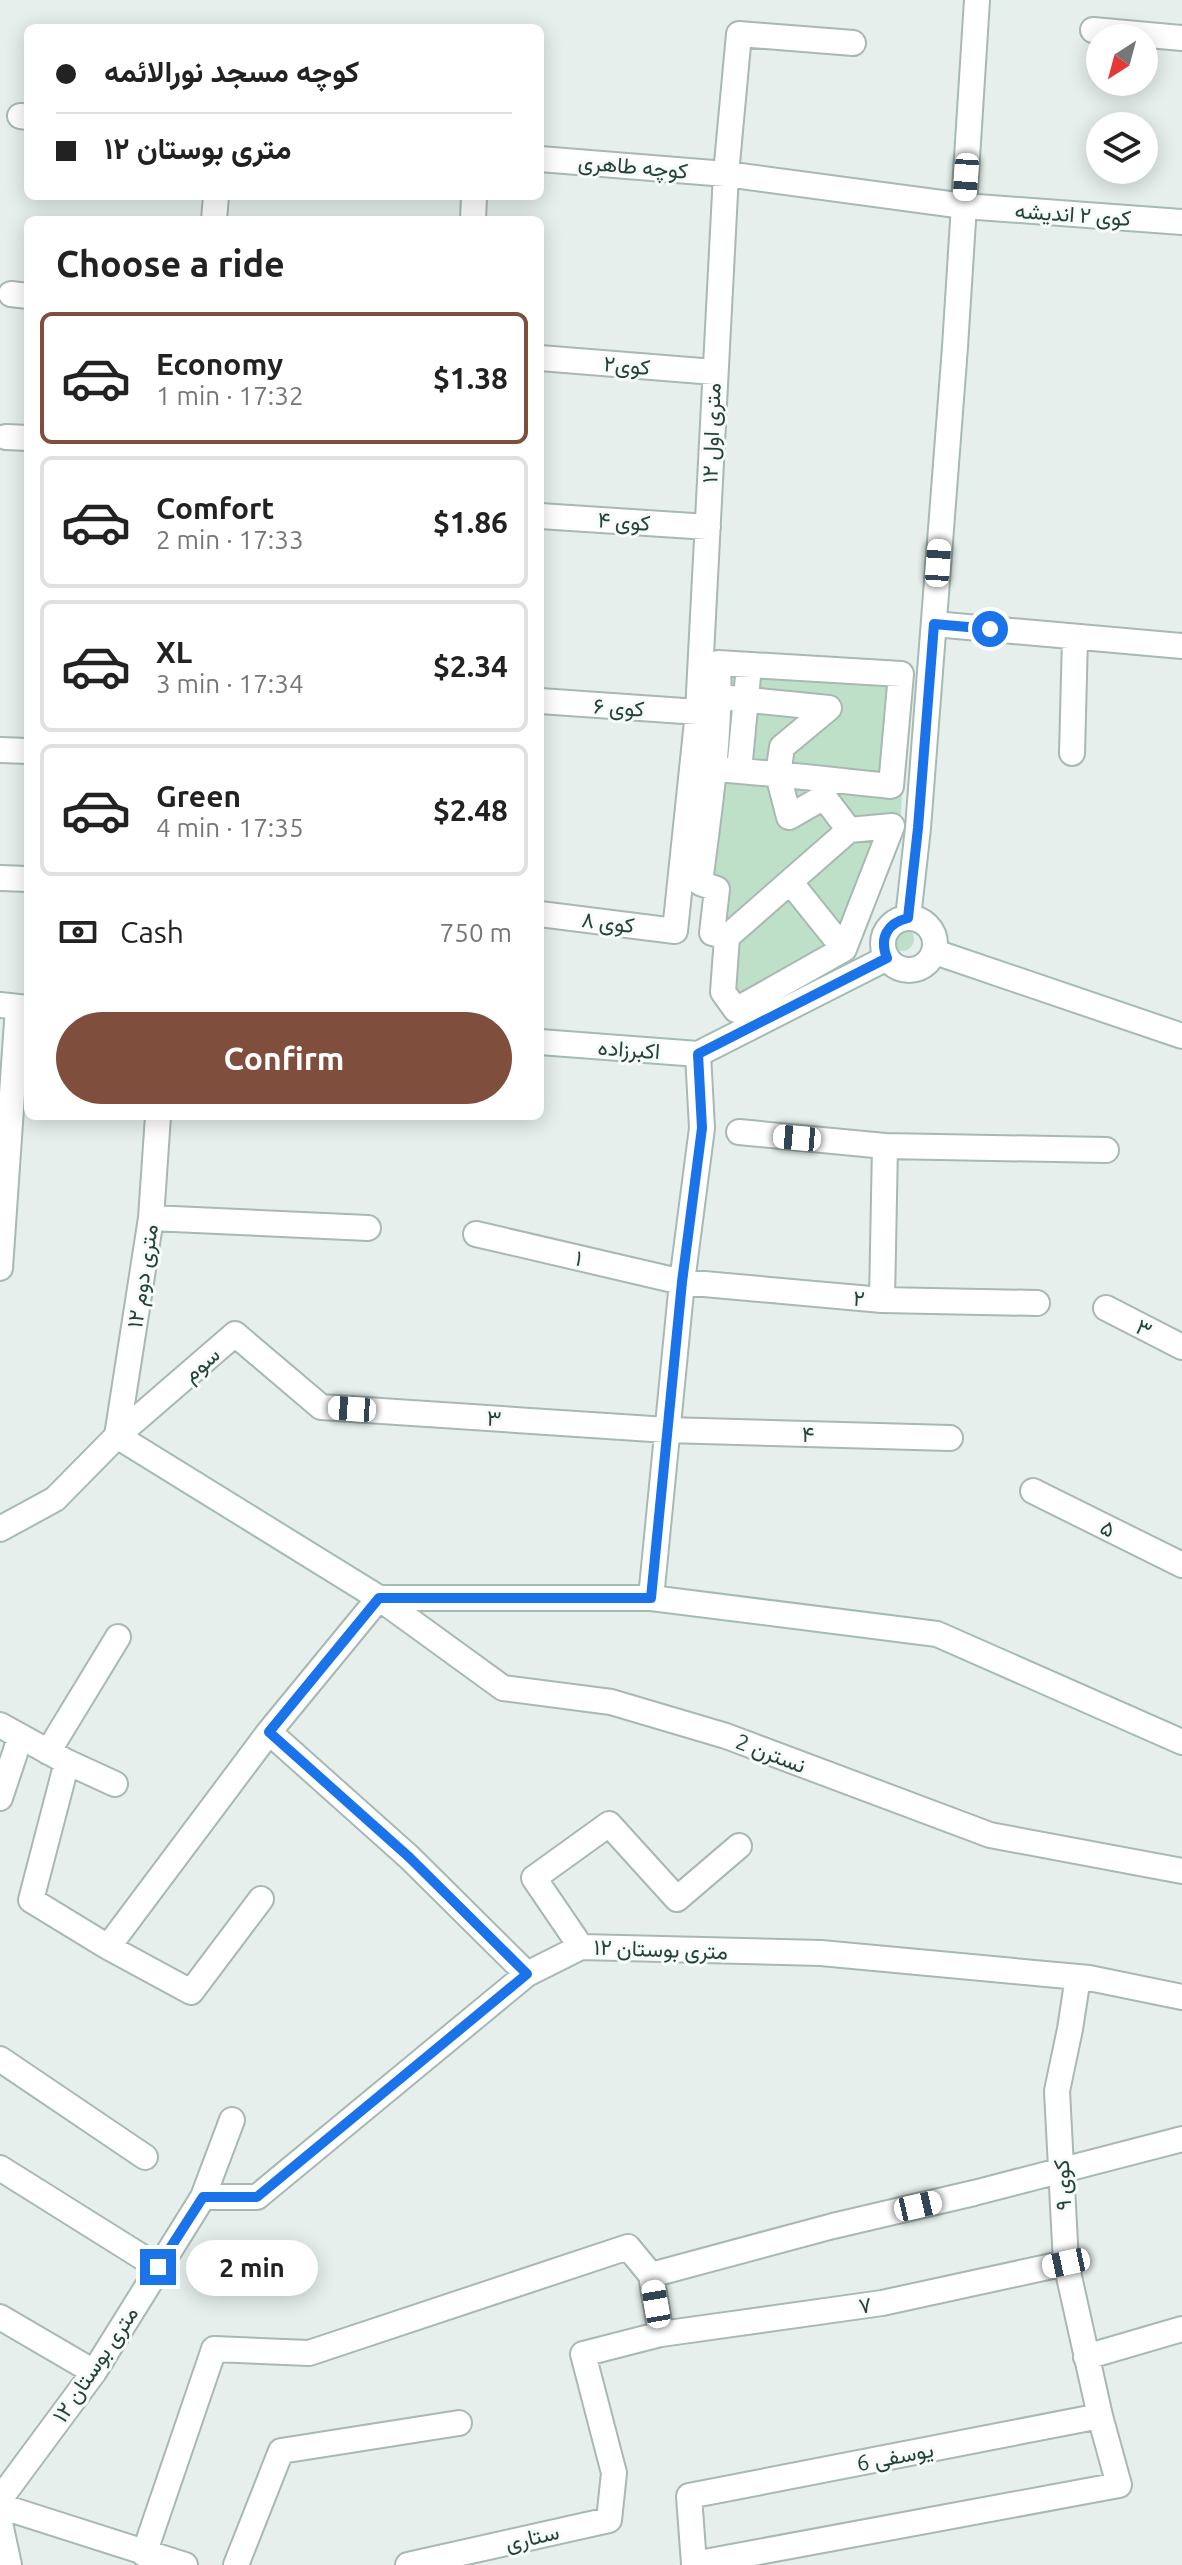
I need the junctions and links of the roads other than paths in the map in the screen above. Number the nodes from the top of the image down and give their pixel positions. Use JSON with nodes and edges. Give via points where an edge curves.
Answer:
{"nodes":[{"id":1,"x":977,"y":0,"type":"edge"},
{"id":2,"x":1158,"y":36,"type":"edge"},
{"id":3,"x":1182,"y":38,"type":"edge"},
{"id":4,"x":853,"y":43,"type":"dead end"},
{"id":5,"x":544,"y":159,"type":"edge"},
{"id":6,"x":726,"y":174,"type":"junction"},
{"id":7,"x":964,"y":206,"type":"junction"},
{"id":8,"x":1182,"y":222,"type":"edge"},
{"id":9,"x":544,"y":358,"type":"edge"},
{"id":10,"x":714,"y":372,"type":"junction"},
{"id":11,"x":544,"y":516,"type":"edge"},
{"id":12,"x":708,"y":527,"type":"junction"},
{"id":13,"x":934,"y":624,"type":"junction"},
{"id":14,"x":1075,"y":637,"type":"junction"},
{"id":15,"x":1182,"y":646,"type":"edge"},
{"id":16,"x":749,"y":666,"type":"junction"},
{"id":17,"x":720,"y":697,"type":"junction"},
{"id":18,"x":746,"y":700,"type":"junction"},
{"id":19,"x":544,"y":701,"type":"edge"},
{"id":20,"x":698,"y":712,"type":"junction"},
{"id":21,"x":0,"y":750,"type":"edge"},
{"id":22,"x":24,"y":751,"type":"edge"},
{"id":23,"x":1072,"y":753,"type":"dead end"},
{"id":24,"x":714,"y":769,"type":"junction"},
{"id":25,"x":739,"y":771,"type":"junction"},
{"id":26,"x":778,"y":775,"type":"junction"},
{"id":27,"x":849,"y":830,"type":"junction"},
{"id":28,"x":0,"y":878,"type":"edge"},
{"id":29,"x":24,"y":879,"type":"edge"},
{"id":30,"x":791,"y":883,"type":"junction"},
{"id":31,"x":544,"y":915,"type":"edge"},
{"id":32,"x":908,"y":918,"type":"junction"},
{"id":33,"x":675,"y":931,"type":"joint"},
{"id":34,"x":727,"y":937,"type":"junction"},
{"id":35,"x":844,"y":949,"type":"junction"},
{"id":36,"x":935,"y":952,"type":"junction"},
{"id":37,"x":887,"y":958,"type":"junction"},
{"id":38,"x":15,"y":1007,"type":"edge"},
{"id":39,"x":1182,"y":1036,"type":"edge"},
{"id":40,"x":544,"y":1042,"type":"edge"},
{"id":41,"x":698,"y":1054,"type":"junction"},
{"id":42,"x":158,"y":1120,"type":"edge"},
{"id":43,"x":739,"y":1132,"type":"dead end"},
{"id":44,"x":885,"y":1146,"type":"junction"},
{"id":45,"x":1106,"y":1150,"type":"dead end"},
{"id":46,"x":151,"y":1218,"type":"junction"},
{"id":47,"x":368,"y":1228,"type":"dead end"},
{"id":48,"x":476,"y":1234,"type":"dead end"},
{"id":49,"x":0,"y":1268,"type":"edge"},
{"id":50,"x":682,"y":1282,"type":"junction"},
{"id":51,"x":882,"y":1300,"type":"junction"},
{"id":52,"x":1037,"y":1303,"type":"dead end"},
{"id":53,"x":1106,"y":1308,"type":"dead end"},
{"id":54,"x":1182,"y":1347,"type":"edge"},
{"id":55,"x":321,"y":1407,"type":"joint"},
{"id":56,"x":667,"y":1430,"type":"junction"},
{"id":57,"x":117,"y":1436,"type":"junction"},
{"id":58,"x":950,"y":1438,"type":"dead end"},
{"id":59,"x":1033,"y":1491,"type":"dead end"},
{"id":60,"x":0,"y":1529,"type":"edge"},
{"id":61,"x":1182,"y":1565,"type":"edge"},
{"id":62,"x":379,"y":1598,"type":"junction"},
{"id":63,"x":651,"y":1598,"type":"junction"},
{"id":64,"x":118,"y":1637,"type":"dead end"},
{"id":65,"x":10,"y":1731,"type":"edge"},
{"id":66,"x":269,"y":1732,"type":"junction"},
{"id":67,"x":1181,"y":1739,"type":"edge"},
{"id":68,"x":57,"y":1757,"type":"junction"},
{"id":69,"x":115,"y":1784,"type":"dead end"},
{"id":70,"x":0,"y":1798,"type":"edge"},
{"id":71,"x":739,"y":1846,"type":"dead end"},
{"id":72,"x":1182,"y":1871,"type":"edge"},
{"id":73,"x":261,"y":1899,"type":"dead end"},
{"id":74,"x":108,"y":1947,"type":"junction"},
{"id":75,"x":581,"y":1947,"type":"junction"},
{"id":76,"x":527,"y":1974,"type":"junction"},
{"id":77,"x":1078,"y":1977,"type":"junction"},
{"id":78,"x":1182,"y":1997,"type":"edge"},
{"id":79,"x":0,"y":2059,"type":"edge"},
{"id":80,"x":232,"y":2120,"type":"dead end"},
{"id":81,"x":1182,"y":2139,"type":"edge"},
{"id":82,"x":145,"y":2157,"type":"dead end"},
{"id":83,"x":0,"y":2168,"type":"edge"},
{"id":84,"x":1062,"y":2168,"type":"junction"},
{"id":85,"x":203,"y":2197,"type":"junction"},
{"id":86,"x":1066,"y":2263,"type":"junction"},
{"id":87,"x":158,"y":2267,"type":"junction"},
{"id":88,"x":651,"y":2275,"type":"junction"},
{"id":89,"x":0,"y":2317,"type":"edge"},
{"id":90,"x":1182,"y":2329,"type":"edge"},
{"id":91,"x":661,"y":2334,"type":"junction"},
{"id":92,"x":1086,"y":2357,"type":"junction"},
{"id":93,"x":94,"y":2372,"type":"junction"},
{"id":94,"x":1100,"y":2416,"type":"junction"},
{"id":95,"x":459,"y":2423,"type":"dead end"},
{"id":96,"x":689,"y":2496,"type":"joint"},
{"id":97,"x":0,"y":2499,"type":"edge"},
{"id":98,"x":0,"y":2506,"type":"edge"},
{"id":99,"x":609,"y":2520,"type":"joint"},
{"id":100,"x":0,"y":2523,"type":"edge"},
{"id":101,"x":144,"y":2554,"type":"junction"},
{"id":102,"x":9,"y":2565,"type":"edge"},
{"id":103,"x":185,"y":2565,"type":"edge"},
{"id":104,"x":236,"y":2565,"type":"edge"},
{"id":105,"x":408,"y":2565,"type":"edge"}],
"edges":[{"from":1,"to":7,"type":"street"},
{"from":2,"to":3,"type":"street"},
{"from":4,"to":6,"type":"street","name":"۱۲ متری اول","via":[[739,34]]},
{"from":5,"to":6,"type":"street","name":"کوچه طاهری"},
{"from":6,"to":7,"type":"street"},
{"from":6,"to":10,"type":"street","name":"۱۲ متری اول"},
{"from":7,"to":8,"type":"street","name":"کوی ۲ اندیشه"},
{"from":7,"to":13,"type":"street"},
{"from":9,"to":10,"type":"street","name":"کوی۲"},
{"from":10,"to":12,"type":"street","name":"۱۲ متری اول"},
{"from":11,"to":12,"type":"street","name":"کوی ۴"},
{"from":12,"to":20,"type":"street","name":"۱۲ متری اول"},
{"from":13,"to":14,"type":"street"},
{"from":13,"to":32,"type":"street"},
{"from":14,"to":15,"type":"street"},
{"from":14,"to":23,"type":"street"},
{"from":16,"to":17,"type":"street","via":[[718,663]]},
{"from":16,"to":18,"type":"street"},
{"from":16,"to":26,"type":"street","via":[[901,674],[891,786]]},
{"from":17,"to":18,"type":"street"},
{"from":17,"to":24,"type":"street"},
{"from":18,"to":25,"type":"street"},
{"from":18,"to":26,"type":"street","via":[[829,708],[782,747]]},
{"from":19,"to":20,"type":"street","name":"کوی ۶"},
{"from":20,"to":33,"type":"street","name":"۱۲ متری اول"},
{"from":21,"to":22,"type":"street"},
{"from":24,"to":25,"type":"street"},
{"from":24,"to":34,"type":"street","via":[[700,883],[717,889],[712,933]]},
{"from":25,"to":26,"type":"street"},
{"from":26,"to":27,"type":"street","via":[[789,817],[824,797]]},
{"from":27,"to":30,"type":"street"},
{"from":27,"to":35,"type":"street","via":[[892,826]]},
{"from":28,"to":29,"type":"street"},
{"from":30,"to":34,"type":"street"},
{"from":30,"to":35,"type":"street"},
{"from":31,"to":33,"type":"street","name":"کوی ۸"},
{"from":32,"to":36,"type":"street","via":[[930,929]]},
{"from":32,"to":37,"type":"street","via":[[886,932]]},
{"from":34,"to":35,"type":"street","via":[[723,992],[736,1010]]},
{"from":36,"to":37,"type":"street","via":[[925,966],[909,970]]},
{"from":36,"to":39,"type":"street"},
{"from":37,"to":41,"type":"street"},
{"from":38,"to":49,"type":"street"},
{"from":40,"to":41,"type":"street","name":"اکبرزاده"},
{"from":41,"to":50,"type":"street","via":[[702,1128]]},
{"from":42,"to":46,"type":"street","name":"۱۲ متری دوم"},
{"from":43,"to":44,"type":"street"},
{"from":44,"to":45,"type":"street"},
{"from":44,"to":51,"type":"street"},
{"from":46,"to":47,"type":"street"},
{"from":46,"to":57,"type":"street","name":"۱۲ متری دوم"},
{"from":48,"to":50,"type":"street","name":"۱"},
{"from":50,"to":51,"type":"street","name":"۲"},
{"from":50,"to":56,"type":"street"},
{"from":51,"to":52,"type":"street","name":"۲"},
{"from":53,"to":54,"type":"street","name":"۳"},
{"from":55,"to":56,"type":"street","name":"۳"},
{"from":55,"to":57,"type":"street","name":"سوم","via":[[235,1334]]},
{"from":56,"to":58,"type":"street","name":"۴"},
{"from":56,"to":63,"type":"street"},
{"from":57,"to":60,"type":"street","via":[[55,1499]]},
{"from":57,"to":62,"type":"street","name":"نسترن 2"},
{"from":59,"to":61,"type":"street","name":"۵"},
{"from":62,"to":63,"type":"street"},
{"from":62,"to":66,"type":"street"},
{"from":62,"to":72,"type":"street","name":"نسترن 2","via":[[503,1688],[611,1702],[726,1736],[990,1835]]},
{"from":63,"to":67,"type":"street","via":[[937,1634]]},
{"from":64,"to":68,"type":"street"},
{"from":65,"to":68,"type":"street"},
{"from":65,"to":70,"type":"street"},
{"from":66,"to":74,"type":"street"},
{"from":66,"to":76,"type":"street","via":[[409,1857]]},
{"from":68,"to":69,"type":"street"},
{"from":68,"to":74,"type":"street","via":[[31,1900]]},
{"from":71,"to":75,"type":"street","via":[[677,1899],[609,1824],[534,1878]]},
{"from":73,"to":74,"type":"street","via":[[191,1992]]},
{"from":75,"to":76,"type":"street","name":"۱۲ متری بوستان"},
{"from":75,"to":77,"type":"street","name":"۱۲ متری بوستان","via":[[821,1953]]},
{"from":76,"to":85,"type":"street","name":"۱۲ متری بوستان","via":[[257,2197]]},
{"from":77,"to":78,"type":"street","name":"۱۲ متری بوستان"},
{"from":77,"to":84,"type":"street","name":"کوی ۹","via":[[1057,2091]]},
{"from":79,"to":82,"type":"street"},
{"from":80,"to":85,"type":"street"},
{"from":81,"to":84,"type":"street"},
{"from":83,"to":87,"type":"street"},
{"from":84,"to":86,"type":"street","name":"کوی ۹"},
{"from":84,"to":88,"type":"street"},
{"from":85,"to":87,"type":"street","name":"۱۲ متری بوستان"},
{"from":86,"to":91,"type":"street","name":"۷","via":[[882,2303]]},
{"from":86,"to":92,"type":"street","name":"کوی ۹"},
{"from":87,"to":93,"type":"street","name":"۱۲ متری بوستان"},
{"from":88,"to":91,"type":"street"},
{"from":88,"to":101,"type":"street","via":[[628,2247],[309,2353],[214,2349]]},
{"from":89,"to":93,"type":"street"},
{"from":90,"to":92,"type":"street"},
{"from":91,"to":99,"type":"street","name":"۷","via":[[583,2354],[614,2473]]},
{"from":92,"to":94,"type":"street","name":"کوی ۹"},
{"from":93,"to":97,"type":"street","name":"۱۲ متری بوستان"},
{"from":94,"to":96,"type":"street","name":"یوسفی 6"},
{"from":94,"to":96,"type":"street","name":"کوی ۹","via":[[1119,2485],[694,2564]]},
{"from":95,"to":104,"type":"street","via":[[281,2451]]},
{"from":98,"to":101,"type":"street"},
{"from":99,"to":105,"type":"street","name":"ستاری"},
{"from":100,"to":102,"type":"street"},
{"from":101,"to":103,"type":"street"}]}
